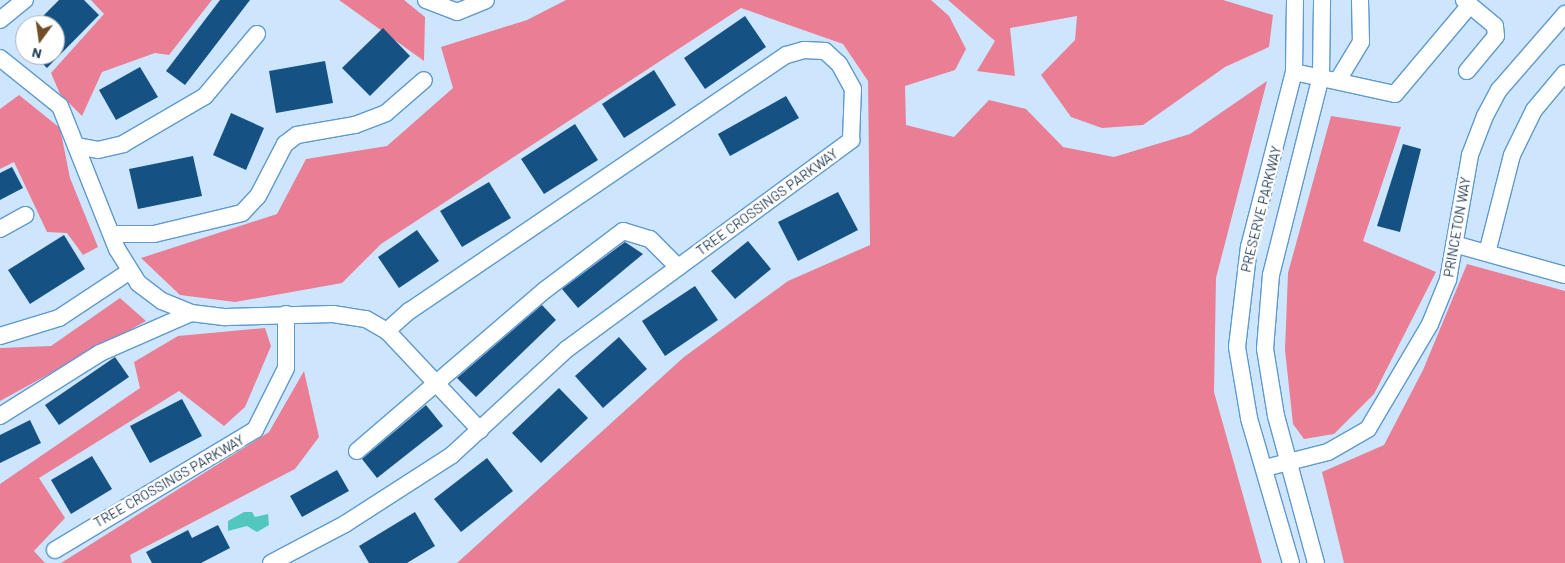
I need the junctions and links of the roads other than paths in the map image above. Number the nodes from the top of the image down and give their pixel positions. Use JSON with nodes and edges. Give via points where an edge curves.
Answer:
{"nodes":[{"id":1,"x":24,"y":0,"type":"edge"},
{"id":2,"x":426,"y":0,"type":"edge"},
{"id":3,"x":486,"y":0,"type":"edge"},
{"id":4,"x":1295,"y":0,"type":"edge"},
{"id":5,"x":1322,"y":0,"type":"edge"},
{"id":6,"x":1360,"y":0,"type":"edge"},
{"id":7,"x":1467,"y":2,"type":"edge"},
{"id":8,"x":1565,"y":14,"type":"edge"},
{"id":9,"x":0,"y":20,"type":"edge"},
{"id":10,"x":257,"y":34,"type":"dead end"},
{"id":11,"x":0,"y":58,"type":"edge"},
{"id":12,"x":1467,"y":71,"type":"dead end"},
{"id":13,"x":1294,"y":72,"type":"junction"},
{"id":14,"x":1565,"y":73,"type":"edge"},
{"id":15,"x":1322,"y":76,"type":"junction"},
{"id":16,"x":424,"y":80,"type":"dead end"},
{"id":17,"x":1338,"y":80,"type":"junction"},
{"id":18,"x":76,"y":146,"type":"junction"},
{"id":19,"x":25,"y":216,"type":"dead end"},
{"id":20,"x":0,"y":228,"type":"edge"},
{"id":21,"x":112,"y":234,"type":"junction"},
{"id":22,"x":1454,"y":244,"type":"junction"},
{"id":23,"x":1487,"y":253,"type":"junction"},
{"id":24,"x":678,"y":267,"type":"junction"},
{"id":25,"x":130,"y":270,"type":"junction"},
{"id":26,"x":1565,"y":275,"type":"edge"},
{"id":27,"x":191,"y":313,"type":"junction"},
{"id":28,"x":286,"y":314,"type":"junction"},
{"id":29,"x":387,"y":331,"type":"junction"},
{"id":30,"x":0,"y":336,"type":"edge"},
{"id":31,"x":439,"y":385,"type":"junction"},
{"id":32,"x":0,"y":416,"type":"edge"},
{"id":33,"x":480,"y":430,"type":"junction"},
{"id":34,"x":357,"y":450,"type":"dead end"},
{"id":35,"x":1289,"y":462,"type":"junction"},
{"id":36,"x":1265,"y":468,"type":"junction"},
{"id":37,"x":55,"y":550,"type":"dead end"},
{"id":38,"x":271,"y":563,"type":"edge"},
{"id":39,"x":1292,"y":563,"type":"edge"},
{"id":40,"x":1316,"y":563,"type":"edge"}],
"edges":[{"from":1,"to":9,"type":"street"},
{"from":2,"to":3,"type":"street","via":[[457,12]]},
{"from":4,"to":13,"type":"street","name":"PRESERVE PARKWAY"},
{"from":5,"to":15,"type":"street","name":"PRESERVE PARKWAY"},
{"from":6,"to":17,"type":"street","via":[[1361,42]]},
{"from":7,"to":12,"type":"street","via":[[1495,26],[1496,36]]},
{"from":7,"to":17,"type":"street","via":[[1395,94]]},
{"from":8,"to":22,"type":"street","name":"PRINCETON WAY","via":[[1499,90],[1485,116],[1470,155]]},
{"from":10,"to":18,"type":"street","via":[[204,96],[123,144],[98,150]]},
{"from":11,"to":18,"type":"street","via":[[60,106]]},
{"from":13,"to":15,"type":"street"},
{"from":13,"to":36,"type":"street","name":"PRESERVE PARKWAY","via":[[1248,248],[1239,305],[1236,347],[1242,390]]},
{"from":14,"to":23,"type":"street","via":[[1534,110],[1512,155]]},
{"from":15,"to":17,"type":"street"},
{"from":15,"to":35,"type":"street","name":"PRESERVE PARKWAY","via":[[1265,314],[1271,392]]},
{"from":16,"to":21,"type":"street","via":[[386,113],[355,125],[297,135],[285,144],[258,196],[242,213],[154,234]]},
{"from":18,"to":21,"type":"street"},
{"from":19,"to":20,"type":"street"},
{"from":21,"to":25,"type":"street"},
{"from":22,"to":23,"type":"street"},
{"from":22,"to":35,"type":"street","name":"PRINCETON WAY","via":[[1448,280],[1430,324],[1368,429],[1328,452]]},
{"from":23,"to":26,"type":"street"},
{"from":24,"to":29,"type":"street","name":"TREE CROSSINGS PARKWAY","via":[[851,140],[853,89],[839,64],[825,51],[804,50],[786,55],[409,311]]},
{"from":24,"to":31,"type":"street","via":[[650,239],[623,231],[545,290]]},
{"from":24,"to":33,"type":"street","name":"TREE CROSSINGS PARKWAY","via":[[567,349]]},
{"from":25,"to":27,"type":"street","via":[[138,283],[162,301]]},
{"from":25,"to":30,"type":"street","via":[[59,318]]},
{"from":27,"to":28,"type":"street","via":[[226,317]]},
{"from":27,"to":32,"type":"street","via":[[100,353]]},
{"from":28,"to":29,"type":"street","via":[[349,317]]},
{"from":28,"to":37,"type":"street","name":"TREE CROSSINGS PARKWAY","via":[[286,368],[255,430]]},
{"from":29,"to":31,"type":"street"},
{"from":31,"to":33,"type":"street"},
{"from":31,"to":34,"type":"street"},
{"from":33,"to":38,"type":"street","name":"TREE CROSSINGS PARKWAY","via":[[398,492]]},
{"from":35,"to":36,"type":"street","name":"PRINCETON WAY"},
{"from":35,"to":40,"type":"street","name":"PRESERVE PARKWAY"},
{"from":36,"to":39,"type":"street","name":"PRESERVE PARKWAY"}]}
